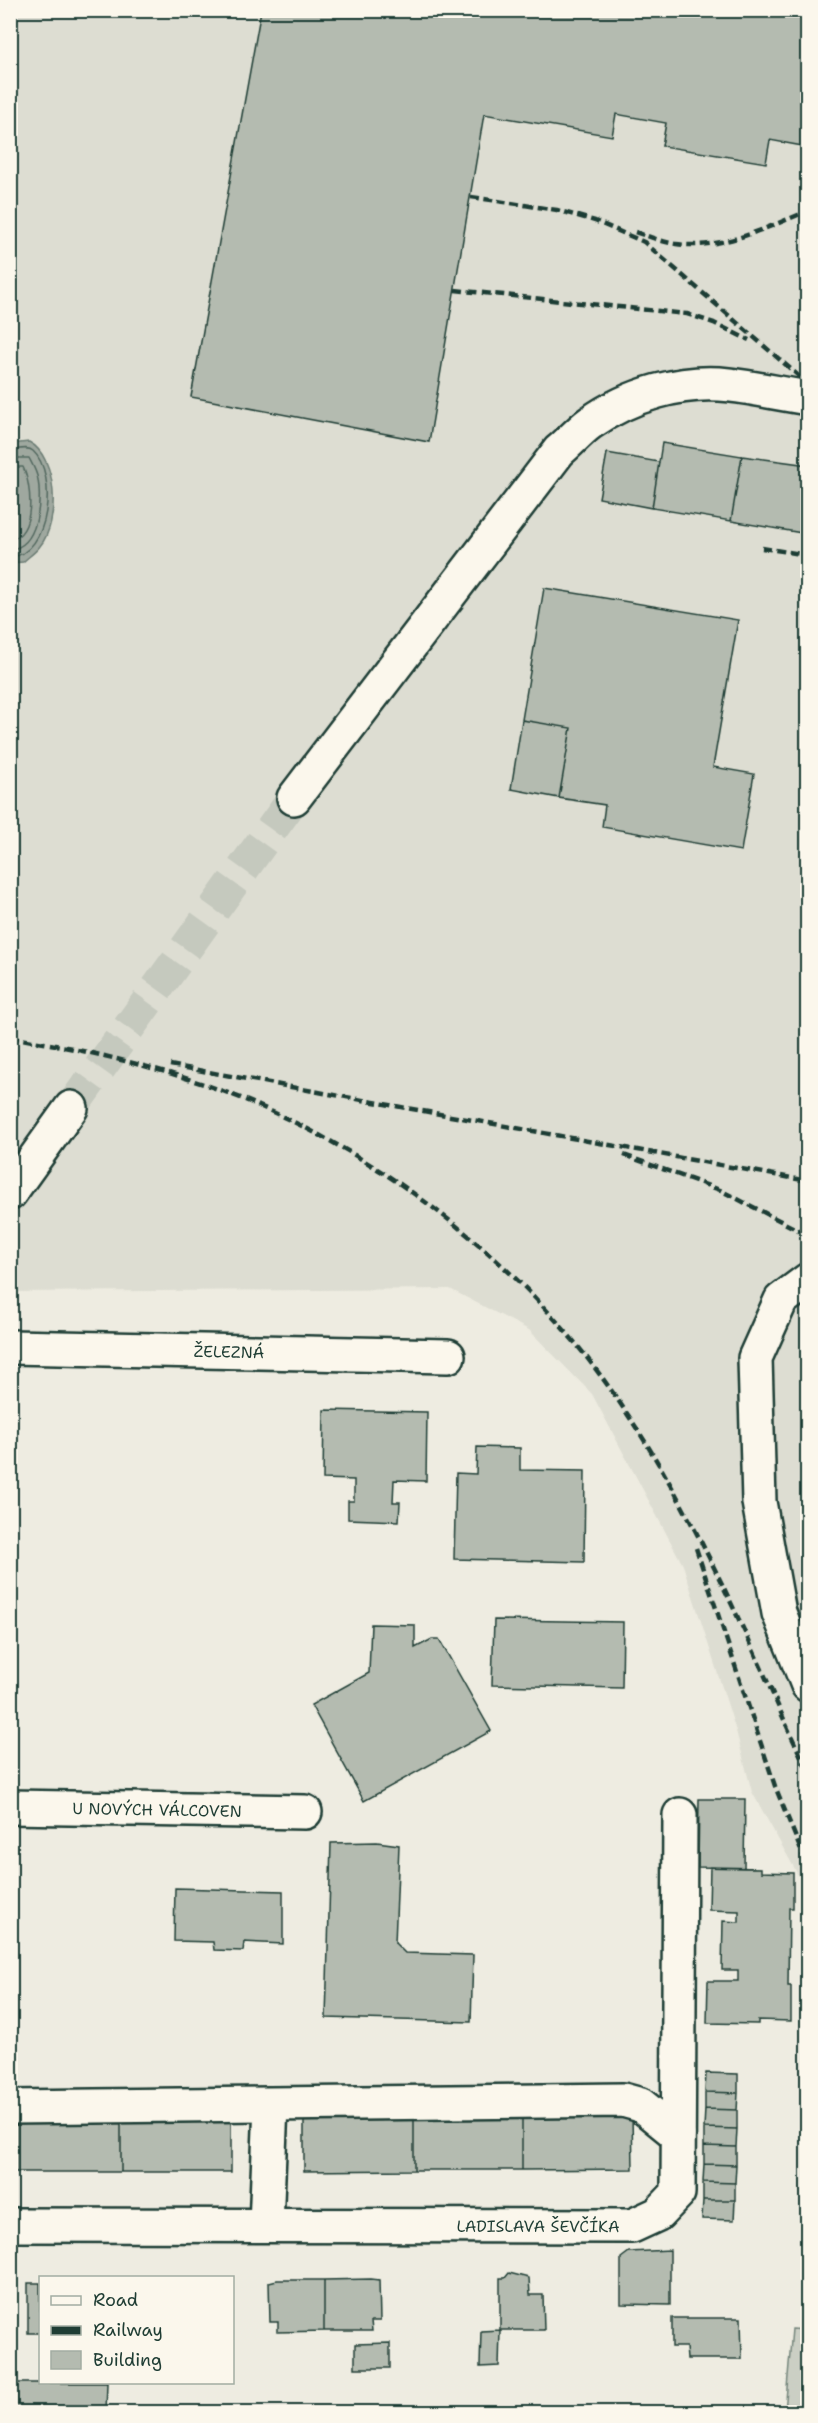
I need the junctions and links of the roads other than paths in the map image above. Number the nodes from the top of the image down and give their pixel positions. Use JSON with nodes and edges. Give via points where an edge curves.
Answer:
{"nodes":[{"id":1,"x":807,"y":398,"type":"edge"},
{"id":2,"x":294,"y":798,"type":"tunnel mouth"},
{"id":3,"x":70,"y":1108,"type":"tunnel mouth"},
{"id":4,"x":10,"y":1193,"type":"edge"},
{"id":5,"x":807,"y":1280,"type":"edge"},
{"id":6,"x":10,"y":1347,"type":"edge"},
{"id":7,"x":448,"y":1356,"type":"dead end"},
{"id":8,"x":807,"y":1685,"type":"edge"},
{"id":9,"x":10,"y":1806,"type":"edge"},
{"id":10,"x":305,"y":1812,"type":"dead end"},
{"id":11,"x":680,"y":1815,"type":"dead end"},
{"id":12,"x":271,"y":2105,"type":"junction"},
{"id":13,"x":10,"y":2107,"type":"edge"},
{"id":14,"x":678,"y":2135,"type":"junction"},
{"id":15,"x":10,"y":2225,"type":"edge"},
{"id":16,"x":267,"y":2225,"type":"junction"}],
"edges":[{"from":1,"to":2,"type":"street","via":[[729,385],[670,387],[634,400],[591,423],[560,451]]},
{"from":3,"to":4,"type":"street"},
{"from":5,"to":8,"type":"street","via":[[781,1300],[755,1358],[759,1502],[779,1613]]},
{"from":6,"to":7,"type":"street","name":"ŽELEZNÁ"},
{"from":9,"to":10,"type":"street","name":"U NOVÝCH VÁLCOVEN"},
{"from":11,"to":14,"type":"street","name":"LADISLAVA ŠEVČÍKA"},
{"from":12,"to":13,"type":"street"},
{"from":12,"to":14,"type":"street","via":[[623,2100],[641,2104]]},
{"from":12,"to":16,"type":"street"},
{"from":14,"to":16,"type":"street","name":"LADISLAVA ŠEVČÍKA","via":[[678,2193],[657,2214],[632,2226]]},
{"from":15,"to":16,"type":"street","name":"LADISLAVA ŠEVČÍKA"}]}
